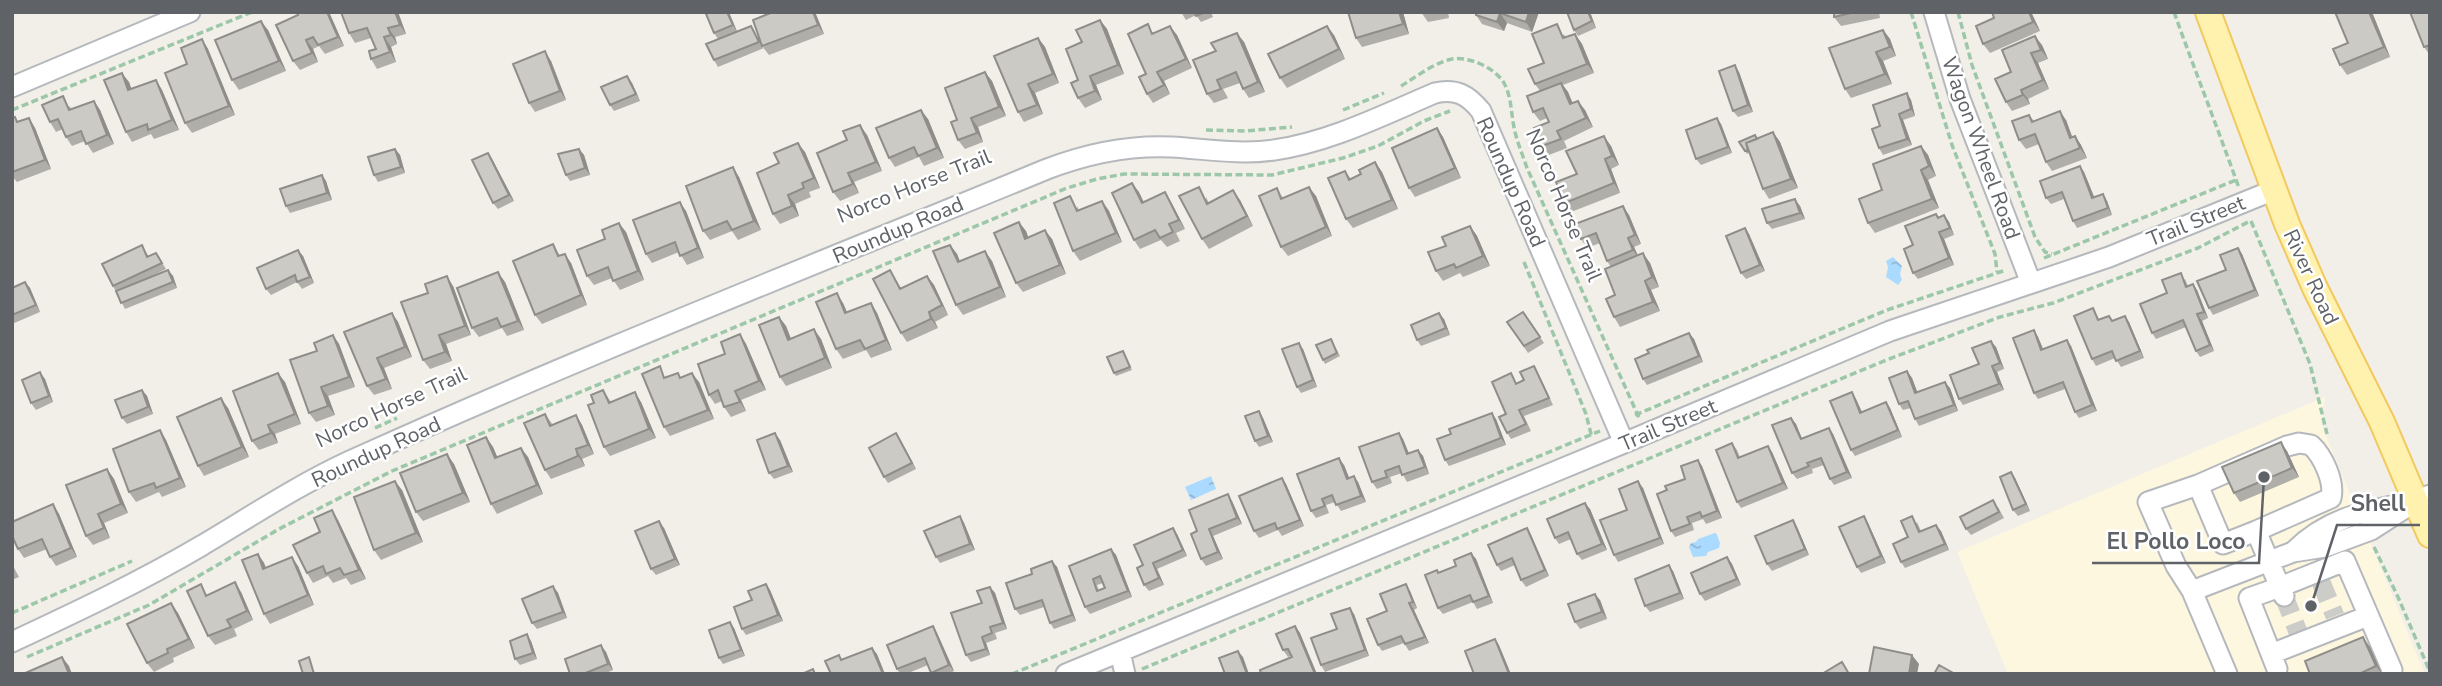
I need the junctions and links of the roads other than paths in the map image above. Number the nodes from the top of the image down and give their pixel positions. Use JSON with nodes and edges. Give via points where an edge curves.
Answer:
{"nodes":[{"id":1,"x":190,"y":12,"type":"edge"},
{"id":2,"x":1934,"y":12,"type":"edge"},
{"id":3,"x":2208,"y":12,"type":"edge"},
{"id":4,"x":12,"y":87,"type":"edge"},
{"id":5,"x":2274,"y":190,"type":"junction"},
{"id":6,"x":2031,"y":283,"type":"junction"},
{"id":7,"x":1624,"y":443,"type":"junction"},
{"id":8,"x":2198,"y":485,"type":"junction"},
{"id":9,"x":2423,"y":498,"type":"edge"},
{"id":10,"x":2256,"y":531,"type":"junction"},
{"id":11,"x":2430,"y":535,"type":"edge"},
{"id":12,"x":2223,"y":544,"type":"junction"},
{"id":13,"x":2293,"y":552,"type":"junction"},
{"id":14,"x":2270,"y":561,"type":"junction"},
{"id":15,"x":2234,"y":575,"type":"junction"},
{"id":16,"x":2192,"y":592,"type":"junction"},
{"id":17,"x":2282,"y":592,"type":"junction"},
{"id":18,"x":2371,"y":621,"type":"junction"},
{"id":19,"x":12,"y":642,"type":"edge"},
{"id":20,"x":1120,"y":652,"type":"junction"},
{"id":21,"x":2273,"y":668,"type":"edge"},
{"id":22,"x":1066,"y":674,"type":"edge"},
{"id":23,"x":1128,"y":674,"type":"edge"},
{"id":24,"x":2227,"y":674,"type":"edge"},
{"id":25,"x":2391,"y":674,"type":"edge"}],
"edges":[{"from":1,"to":4,"type":"street"},
{"from":2,"to":6,"type":"street","name":"Wagon Wheel Road","via":[[1960,99]]},
{"from":3,"to":5,"type":"main road","name":"River Road"},
{"from":5,"to":6,"type":"street","name":"Trail Street","via":[[2109,257]]},
{"from":5,"to":9,"type":"main road","name":"River Road","via":[[2315,288]]},
{"from":6,"to":7,"type":"street","name":"Trail Street","via":[[1890,331]]},
{"from":7,"to":19,"type":"street","name":"Roundup Road","via":[[1481,111],[1461,93],[1448,90],[1342,132],[1273,150],[1139,148],[1078,157],[347,463],[98,602]]},
{"from":7,"to":20,"type":"street","name":"Trail Street"},
{"from":8,"to":10,"type":"street","via":[[2287,446],[2311,444],[2331,482],[2332,498]]},
{"from":8,"to":12,"type":"street"},
{"from":8,"to":16,"type":"street","via":[[2148,502]]},
{"from":9,"to":11,"type":"main road","name":"River Road"},
{"from":9,"to":13,"type":"street","via":[[2371,530],[2325,547]]},
{"from":9,"to":13,"type":"street","via":[[2353,514],[2309,536]]},
{"from":10,"to":12,"type":"street"},
{"from":10,"to":14,"type":"street"},
{"from":12,"to":15,"type":"street"},
{"from":13,"to":14,"type":"street"},
{"from":14,"to":15,"type":"street"},
{"from":14,"to":17,"type":"street"},
{"from":15,"to":16,"type":"street"},
{"from":16,"to":24,"type":"street"},
{"from":17,"to":18,"type":"street","via":[[2345,561]]},
{"from":17,"to":21,"type":"street","via":[[2249,598]]},
{"from":18,"to":21,"type":"street","via":[[2337,622],[2300,637]]},
{"from":18,"to":25,"type":"street"},
{"from":20,"to":22,"type":"street","name":"Trail Street"},
{"from":20,"to":23,"type":"street"}]}
